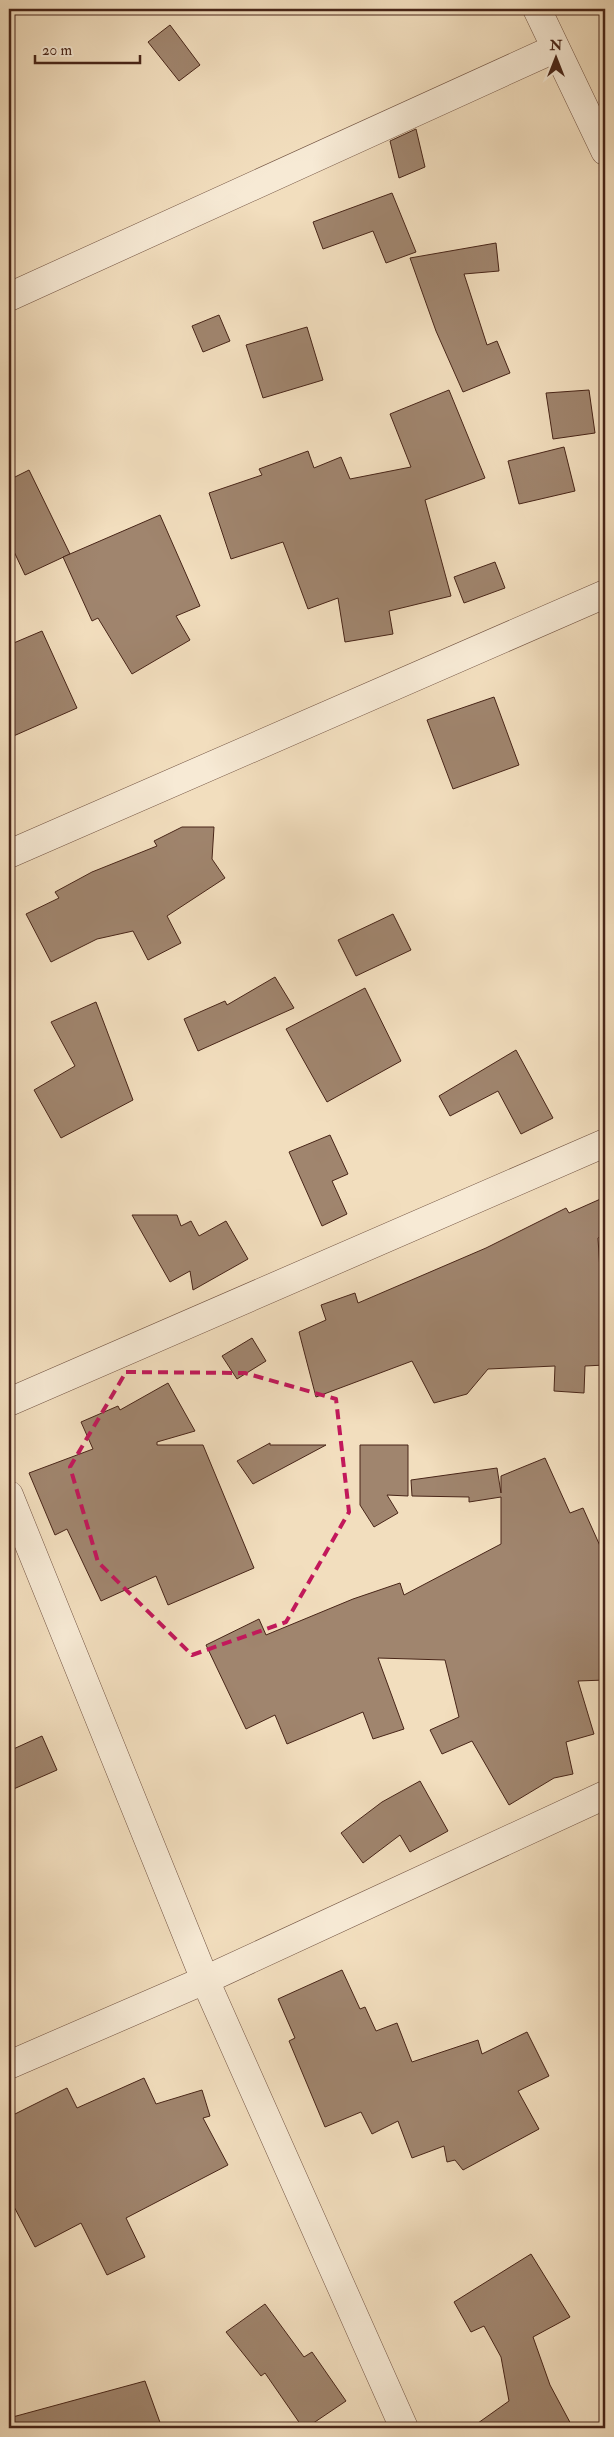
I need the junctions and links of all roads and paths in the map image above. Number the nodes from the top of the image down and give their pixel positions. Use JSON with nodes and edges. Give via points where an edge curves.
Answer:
{"nodes":[{"id":1,"x":537,"y":9,"type":"edge"},
{"id":2,"x":554,"y":48,"type":"junction"},
{"id":3,"x":605,"y":151,"type":"edge"},
{"id":4,"x":9,"y":297,"type":"edge"},
{"id":5,"x":605,"y":594,"type":"edge"},
{"id":6,"x":9,"y":854,"type":"edge"},
{"id":7,"x":605,"y":1143,"type":"edge"},
{"id":8,"x":9,"y":1402,"type":"edge"},
{"id":9,"x":9,"y":1495,"type":"edge"},
{"id":10,"x":605,"y":1795,"type":"edge"},
{"id":11,"x":205,"y":1980,"type":"junction"},
{"id":12,"x":9,"y":2065,"type":"edge"},
{"id":13,"x":404,"y":2428,"type":"edge"}],
"edges":[{"from":1,"to":2,"type":"street"},
{"from":2,"to":3,"type":"street"},
{"from":2,"to":4,"type":"street"},
{"from":5,"to":6,"type":"street"},
{"from":7,"to":8,"type":"street"},
{"from":9,"to":11,"type":"street"},
{"from":10,"to":11,"type":"street"},
{"from":11,"to":12,"type":"street"},
{"from":11,"to":13,"type":"street"}]}
